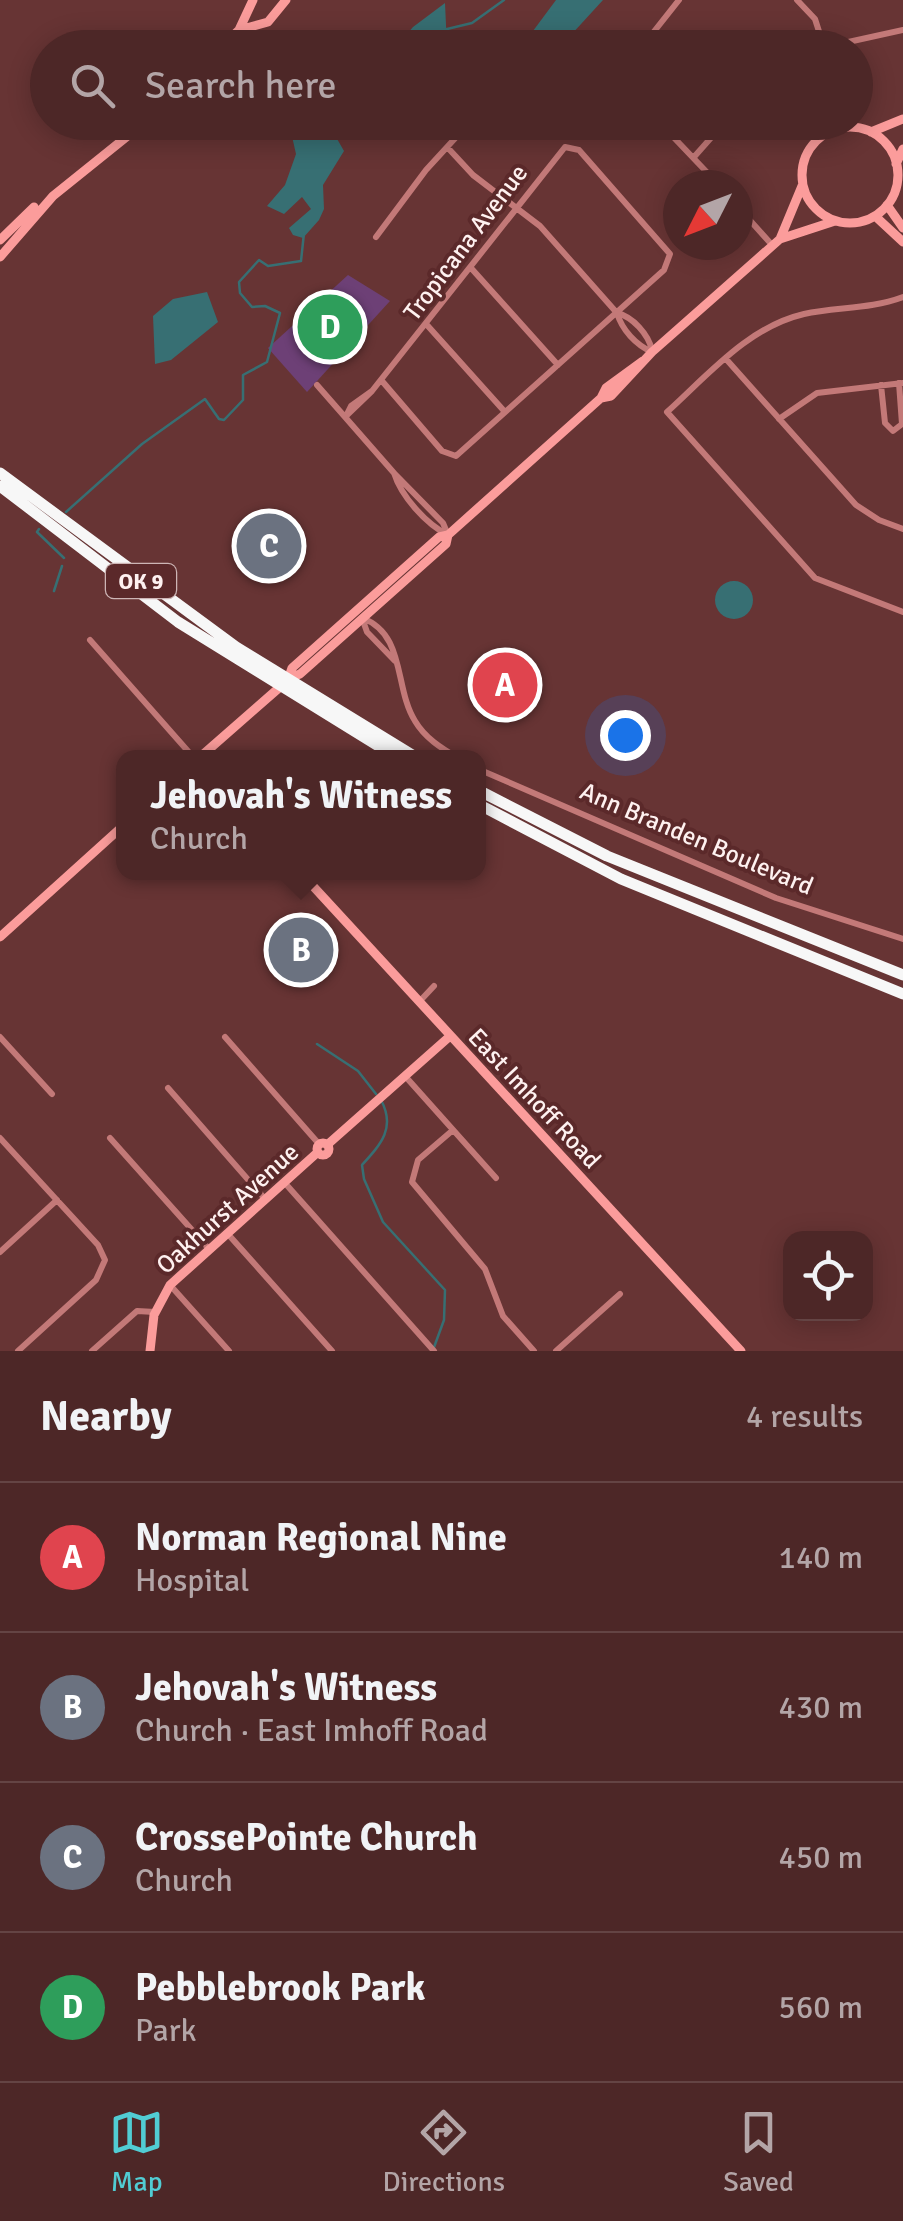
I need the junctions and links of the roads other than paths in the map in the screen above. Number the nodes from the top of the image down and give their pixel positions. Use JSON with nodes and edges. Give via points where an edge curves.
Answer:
{"nodes":[{"id":1,"x":253,"y":0,"type":"edge"},
{"id":2,"x":286,"y":0,"type":"edge"},
{"id":3,"x":679,"y":0,"type":"edge"},
{"id":4,"x":797,"y":0,"type":"edge"},
{"id":5,"x":239,"y":30,"type":"joint"},
{"id":6,"x":655,"y":30,"type":"edge"},
{"id":7,"x":818,"y":30,"type":"edge"},
{"id":8,"x":903,"y":30,"type":"edge"},
{"id":9,"x":873,"y":36,"type":"edge"},
{"id":10,"x":903,"y":120,"type":"edge"},
{"id":11,"x":873,"y":131,"type":"edge"},
{"id":12,"x":873,"y":134,"type":"edge"},
{"id":13,"x":123,"y":140,"type":"edge"},
{"id":14,"x":455,"y":140,"type":"edge"},
{"id":15,"x":677,"y":140,"type":"edge"},
{"id":16,"x":709,"y":140,"type":"edge"},
{"id":17,"x":817,"y":140,"type":"edge"},
{"id":18,"x":448,"y":148,"type":"junction"},
{"id":19,"x":903,"y":150,"type":"edge"},
{"id":20,"x":694,"y":157,"type":"junction"},
{"id":21,"x":896,"y":164,"type":"junction"},
{"id":22,"x":706,"y":170,"type":"edge"},
{"id":23,"x":803,"y":185,"type":"junction"},
{"id":24,"x":53,"y":196,"type":"junction"},
{"id":25,"x":887,"y":205,"type":"junction"},
{"id":26,"x":516,"y":208,"type":"junction"},
{"id":27,"x":875,"y":216,"type":"junction"},
{"id":28,"x":753,"y":220,"type":"edge"},
{"id":29,"x":835,"y":221,"type":"junction"},
{"id":30,"x":903,"y":228,"type":"edge"},
{"id":31,"x":376,"y":237,"type":"dead end"},
{"id":32,"x":0,"y":240,"type":"edge"},
{"id":33,"x":776,"y":242,"type":"junction"},
{"id":34,"x":903,"y":242,"type":"edge"},
{"id":35,"x":0,"y":257,"type":"edge"},
{"id":36,"x":470,"y":268,"type":"junction"},
{"id":37,"x":903,"y":298,"type":"edge"},
{"id":38,"x":617,"y":313,"type":"junction"},
{"id":39,"x":427,"y":325,"type":"junction"},
{"id":40,"x":652,"y":352,"type":"junction"},
{"id":41,"x":726,"y":359,"type":"junction"},
{"id":42,"x":558,"y":365,"type":"junction"},
{"id":43,"x":382,"y":381,"type":"junction"},
{"id":44,"x":901,"y":383,"type":"edge"},
{"id":45,"x":318,"y":385,"type":"dead end"},
{"id":46,"x":881,"y":385,"type":"junction"},
{"id":47,"x":505,"y":412,"type":"junction"},
{"id":48,"x":346,"y":416,"type":"junction"},
{"id":49,"x":779,"y":419,"type":"junction"},
{"id":50,"x":0,"y":473,"type":"edge"},
{"id":51,"x":0,"y":486,"type":"edge"},
{"id":52,"x":903,"y":528,"type":"edge"},
{"id":53,"x":448,"y":535,"type":"junction"},
{"id":54,"x":903,"y":612,"type":"edge"},
{"id":55,"x":362,"y":618,"type":"junction"},
{"id":56,"x":90,"y":640,"type":"dead end"},
{"id":57,"x":286,"y":682,"type":"junction"},
{"id":58,"x":190,"y":750,"type":"edge"},
{"id":59,"x":206,"y":750,"type":"edge"},
{"id":60,"x":386,"y":750,"type":"edge"},
{"id":61,"x":403,"y":750,"type":"edge"},
{"id":62,"x":446,"y":750,"type":"edge"},
{"id":63,"x":486,"y":772,"type":"edge"},
{"id":64,"x":486,"y":794,"type":"edge"},
{"id":65,"x":486,"y":808,"type":"edge"},
{"id":66,"x":116,"y":831,"type":"edge"},
{"id":67,"x":307,"y":880,"type":"edge"},
{"id":68,"x":0,"y":937,"type":"edge"},
{"id":69,"x":903,"y":939,"type":"edge"},
{"id":70,"x":903,"y":973,"type":"edge"},
{"id":71,"x":865,"y":979,"type":"junction"},
{"id":72,"x":434,"y":986,"type":"dead end"},
{"id":73,"x":903,"y":994,"type":"edge"},
{"id":74,"x":903,"y":1002,"type":"edge"},
{"id":75,"x":418,"y":1003,"type":"junction"},
{"id":76,"x":0,"y":1037,"type":"edge"},
{"id":77,"x":225,"y":1037,"type":"dead end"},
{"id":78,"x":449,"y":1037,"type":"junction"},
{"id":79,"x":405,"y":1076,"type":"junction"},
{"id":80,"x":168,"y":1088,"type":"dead end"},
{"id":81,"x":52,"y":1094,"type":"dead end"},
{"id":82,"x":452,"y":1130,"type":"junction"},
{"id":83,"x":0,"y":1138,"type":"edge"},
{"id":84,"x":110,"y":1138,"type":"dead end"},
{"id":85,"x":322,"y":1147,"type":"junction"},
{"id":86,"x":496,"y":1178,"type":"dead end"},
{"id":87,"x":284,"y":1182,"type":"junction"},
{"id":88,"x":266,"y":1199,"type":"junction"},
{"id":89,"x":56,"y":1200,"type":"junction"},
{"id":90,"x":228,"y":1232,"type":"junction"},
{"id":91,"x":209,"y":1249,"type":"junction"},
{"id":92,"x":0,"y":1252,"type":"edge"},
{"id":93,"x":170,"y":1285,"type":"junction"},
{"id":94,"x":620,"y":1294,"type":"dead end"},
{"id":95,"x":155,"y":1312,"type":"junction"},
{"id":96,"x":432,"y":1350,"type":"edge"},
{"id":97,"x":18,"y":1351,"type":"edge"},
{"id":98,"x":92,"y":1351,"type":"edge"},
{"id":99,"x":150,"y":1351,"type":"edge"},
{"id":100,"x":230,"y":1351,"type":"edge"},
{"id":101,"x":332,"y":1351,"type":"edge"},
{"id":102,"x":534,"y":1351,"type":"edge"},
{"id":103,"x":556,"y":1351,"type":"edge"},
{"id":104,"x":741,"y":1351,"type":"edge"}],
"edges":[{"from":1,"to":5,"type":"street"},
{"from":2,"to":5,"type":"street","via":[[268,22]]},
{"from":3,"to":6,"type":"street"},
{"from":4,"to":7,"type":"street"},
{"from":8,"to":9,"type":"street"},
{"from":10,"to":11,"type":"street"},
{"from":12,"to":21,"type":"street"},
{"from":13,"to":24,"type":"street"},
{"from":14,"to":18,"type":"street"},
{"from":15,"to":20,"type":"street"},
{"from":16,"to":20,"type":"street"},
{"from":17,"to":23,"type":"street","via":[[804,160]]},
{"from":18,"to":26,"type":"street"},
{"from":18,"to":31,"type":"street"},
{"from":19,"to":21,"type":"street"},
{"from":20,"to":22,"type":"street"},
{"from":21,"to":25,"type":"street"},
{"from":23,"to":29,"type":"street","via":[[812,204]]},
{"from":23,"to":33,"type":"street"},
{"from":24,"to":32,"type":"street"},
{"from":24,"to":35,"type":"street"},
{"from":25,"to":27,"type":"street"},
{"from":25,"to":30,"type":"street"},
{"from":26,"to":36,"type":"street","name":"Tropicana Avenue"},
{"from":26,"to":38,"type":"street","via":[[549,235]]},
{"from":26,"to":38,"type":"street","name":"Tropicana Avenue","via":[[558,152],[572,146],[671,258]]},
{"from":27,"to":29,"type":"street"},
{"from":27,"to":34,"type":"street"},
{"from":28,"to":33,"type":"street"},
{"from":29,"to":33,"type":"street"},
{"from":33,"to":40,"type":"street"},
{"from":36,"to":39,"type":"street","name":"Tropicana Avenue"},
{"from":36,"to":42,"type":"street"},
{"from":37,"to":41,"type":"street","via":[[785,320]]},
{"from":38,"to":40,"type":"street","via":[[650,340]]},
{"from":38,"to":42,"type":"street"},
{"from":39,"to":43,"type":"street","name":"Tropicana Avenue"},
{"from":39,"to":47,"type":"street"},
{"from":40,"to":53,"type":"street"},
{"from":41,"to":49,"type":"street"},
{"from":41,"to":54,"type":"street","via":[[667,412],[815,578]]},
{"from":42,"to":47,"type":"street"},
{"from":43,"to":47,"type":"street","via":[[452,456]]},
{"from":43,"to":48,"type":"street","name":"Tropicana Avenue"},
{"from":44,"to":46,"type":"street"},
{"from":44,"to":46,"type":"street","via":[[902,424],[894,431],[885,423]]},
{"from":45,"to":48,"type":"street"},
{"from":46,"to":49,"type":"street","via":[[812,395]]},
{"from":48,"to":53,"type":"street"},
{"from":49,"to":52,"type":"street","via":[[856,505]]},
{"from":50,"to":57,"type":"highway","number":"OK 9"},
{"from":51,"to":57,"type":"highway","number":"OK 9","via":[[178,622]]},
{"from":53,"to":55,"type":"street","via":[[446,544]]},
{"from":53,"to":57,"type":"street","via":[[305,656]]},
{"from":55,"to":57,"type":"street"},
{"from":55,"to":62,"type":"street","via":[[385,634],[415,721]]},
{"from":56,"to":58,"type":"street"},
{"from":57,"to":59,"type":"street"},
{"from":57,"to":60,"type":"highway","number":"OK 9"},
{"from":57,"to":61,"type":"highway","number":"OK 9"},
{"from":63,"to":69,"type":"street","name":"Ann Branden Boulevard","via":[[776,898]]},
{"from":64,"to":70,"type":"highway","via":[[607,856]]},
{"from":65,"to":71,"type":"highway","via":[[622,878]]},
{"from":66,"to":68,"type":"street"},
{"from":67,"to":75,"type":"street","name":"East Imhoff Road"},
{"from":71,"to":73,"type":"highway"},
{"from":71,"to":74,"type":"highway"},
{"from":72,"to":75,"type":"street"},
{"from":75,"to":78,"type":"street","name":"East Imhoff Road"},
{"from":76,"to":81,"type":"street"},
{"from":77,"to":85,"type":"street"},
{"from":78,"to":79,"type":"street","name":"Oakhurst Avenue"},
{"from":78,"to":104,"type":"street","name":"East Imhoff Road"},
{"from":79,"to":82,"type":"street"},
{"from":79,"to":85,"type":"street","name":"Oakhurst Avenue"},
{"from":80,"to":88,"type":"street"},
{"from":82,"to":86,"type":"street"},
{"from":82,"to":102,"type":"street","via":[[418,1160],[412,1182],[485,1269],[503,1316]]},
{"from":83,"to":89,"type":"street"},
{"from":84,"to":91,"type":"street"},
{"from":85,"to":87,"type":"street","name":"Oakhurst Avenue"},
{"from":87,"to":88,"type":"street","name":"Oakhurst Avenue"},
{"from":87,"to":96,"type":"street"},
{"from":88,"to":90,"type":"street","name":"Oakhurst Avenue"},
{"from":89,"to":92,"type":"street"},
{"from":89,"to":97,"type":"street","via":[[102,1251],[105,1266]]},
{"from":90,"to":91,"type":"street","name":"Oakhurst Avenue"},
{"from":90,"to":101,"type":"street"},
{"from":91,"to":93,"type":"street","name":"Oakhurst Avenue"},
{"from":93,"to":95,"type":"street","name":"Oakhurst Avenue"},
{"from":93,"to":100,"type":"street"},
{"from":94,"to":103,"type":"street"},
{"from":95,"to":98,"type":"street","via":[[136,1310]]},
{"from":95,"to":99,"type":"street","name":"Oakhurst Avenue"}]}
